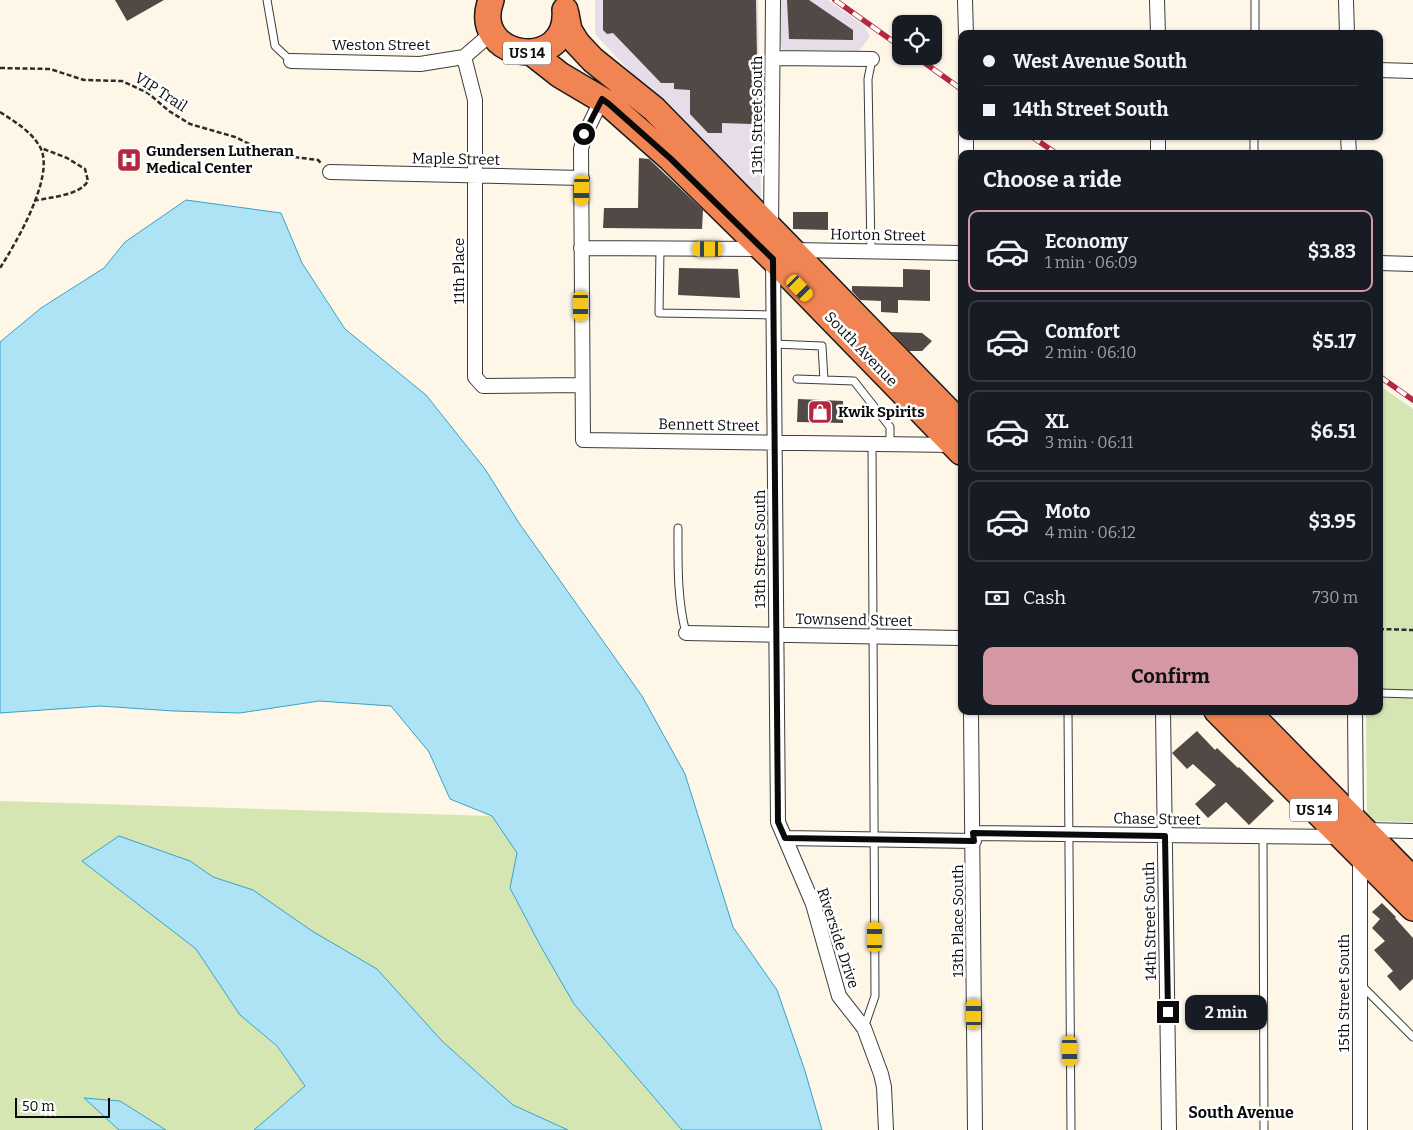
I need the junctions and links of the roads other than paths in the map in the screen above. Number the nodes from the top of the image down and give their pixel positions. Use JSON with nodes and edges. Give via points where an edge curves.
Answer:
{"nodes":[{"id":1,"x":267,"y":0,"type":"edge"},
{"id":2,"x":491,"y":0,"type":"edge"},
{"id":3,"x":773,"y":0,"type":"edge"},
{"id":4,"x":965,"y":0,"type":"edge"},
{"id":5,"x":1157,"y":0,"type":"edge"},
{"id":6,"x":1255,"y":0,"type":"edge"},
{"id":7,"x":1346,"y":0,"type":"edge"},
{"id":8,"x":564,"y":7,"type":"edge"},
{"id":9,"x":966,"y":30,"type":"edge"},
{"id":10,"x":1158,"y":30,"type":"edge"},
{"id":11,"x":1255,"y":30,"type":"edge"},
{"id":12,"x":1347,"y":30,"type":"edge"},
{"id":13,"x":493,"y":32,"type":"junction"},
{"id":14,"x":532,"y":53,"type":"junction"},
{"id":15,"x":464,"y":57,"type":"junction"},
{"id":16,"x":774,"y":58,"type":"junction"},
{"id":17,"x":872,"y":59,"type":"joint"},
{"id":18,"x":291,"y":61,"type":"joint"},
{"id":19,"x":1383,"y":70,"type":"edge"},
{"id":20,"x":1413,"y":71,"type":"edge"},
{"id":21,"x":602,"y":99,"type":"junction"},
{"id":22,"x":330,"y":172,"type":"road end"},
{"id":23,"x":476,"y":175,"type":"junction"},
{"id":24,"x":582,"y":178,"type":"junction"},
{"id":25,"x":775,"y":247,"type":"junction"},
{"id":26,"x":582,"y":248,"type":"junction"},
{"id":27,"x":660,"y":248,"type":"junction"},
{"id":28,"x":871,"y":251,"type":"junction"},
{"id":29,"x":958,"y":253,"type":"edge"},
{"id":30,"x":1383,"y":263,"type":"edge"},
{"id":31,"x":1413,"y":264,"type":"edge"},
{"id":32,"x":774,"y":315,"type":"junction"},
{"id":33,"x":774,"y":344,"type":"junction"},
{"id":34,"x":797,"y":379,"type":"dead end"},
{"id":35,"x":824,"y":380,"type":"junction"},
{"id":36,"x":581,"y":385,"type":"junction"},
{"id":37,"x":958,"y":439,"type":"edge"},
{"id":38,"x":958,"y":440,"type":"edge"},
{"id":39,"x":776,"y":442,"type":"junction"},
{"id":40,"x":872,"y":444,"type":"junction"},
{"id":41,"x":890,"y":444,"type":"junction"},
{"id":42,"x":678,"y":528,"type":"dead end"},
{"id":43,"x":686,"y":633,"type":"joint"},
{"id":44,"x":777,"y":636,"type":"junction"},
{"id":45,"x":874,"y":637,"type":"junction"},
{"id":46,"x":958,"y":638,"type":"edge"},
{"id":47,"x":1383,"y":693,"type":"edge"},
{"id":48,"x":1413,"y":694,"type":"edge"},
{"id":49,"x":971,"y":715,"type":"edge"},
{"id":50,"x":1068,"y":715,"type":"edge"},
{"id":51,"x":1163,"y":715,"type":"edge"},
{"id":52,"x":1222,"y":715,"type":"edge"},
{"id":53,"x":1251,"y":715,"type":"edge"},
{"id":54,"x":1355,"y":715,"type":"edge"},
{"id":55,"x":1354,"y":829,"type":"junction"},
{"id":56,"x":1413,"y":831,"type":"edge"},
{"id":57,"x":1068,"y":834,"type":"junction"},
{"id":58,"x":1165,"y":836,"type":"junction"},
{"id":59,"x":973,"y":837,"type":"junction"},
{"id":60,"x":1262,"y":837,"type":"junction"},
{"id":61,"x":785,"y":838,"type":"junction"},
{"id":62,"x":876,"y":839,"type":"junction"},
{"id":63,"x":1360,"y":856,"type":"junction"},
{"id":64,"x":1413,"y":880,"type":"edge"},
{"id":65,"x":1413,"y":908,"type":"edge"},
{"id":66,"x":1360,"y":984,"type":"junction"},
{"id":67,"x":864,"y":1028,"type":"junction"},
{"id":68,"x":1413,"y":1037,"type":"edge"},
{"id":69,"x":886,"y":1130,"type":"edge"},
{"id":70,"x":975,"y":1130,"type":"edge"},
{"id":71,"x":1071,"y":1130,"type":"edge"},
{"id":72,"x":1169,"y":1130,"type":"edge"},
{"id":73,"x":1264,"y":1130,"type":"edge"},
{"id":74,"x":1360,"y":1130,"type":"edge"}],
"edges":[{"from":1,"to":18,"type":"lane","via":[[275,46]]},
{"from":2,"to":13,"type":"highway","number":"US 14","via":[[488,13]]},
{"from":3,"to":16,"type":"street","name":"13th Street South"},
{"from":4,"to":9,"type":"street"},
{"from":5,"to":10,"type":"street"},
{"from":6,"to":11,"type":"lane"},
{"from":7,"to":12,"type":"street"},
{"from":8,"to":14,"type":"highway","name":"South Avenue","number":"US 14","via":[[565,22],[559,37],[544,49]]},
{"from":8,"to":25,"type":"highway","name":"South Avenue","number":"US 14","via":[[569,30],[577,43],[654,109]]},
{"from":13,"to":14,"type":"highway","name":"South Avenue","number":"US 14","via":[[515,51]]},
{"from":13,"to":15,"type":"street"},
{"from":14,"to":21,"type":"highway","name":"South Avenue","number":"US 14","via":[[560,75]]},
{"from":15,"to":18,"type":"street","name":"Weston Street","via":[[420,64]]},
{"from":15,"to":23,"type":"street","name":"11th Place","via":[[475,100]]},
{"from":16,"to":17,"type":"street"},
{"from":16,"to":25,"type":"street","name":"13th Street South"},
{"from":17,"to":28,"type":"lane","via":[[868,79]]},
{"from":19,"to":20,"type":"street"},
{"from":21,"to":24,"type":"street","via":[[584,134]]},
{"from":21,"to":25,"type":"highway","name":"South Avenue","number":"US 14"},
{"from":22,"to":23,"type":"street","name":"Maple Street"},
{"from":23,"to":24,"type":"street","name":"Maple Street"},
{"from":23,"to":36,"type":"street","name":"11th Place","via":[[475,377],[483,386]]},
{"from":24,"to":26,"type":"street"},
{"from":25,"to":27,"type":"street","name":"Horton Street"},
{"from":25,"to":28,"type":"street","name":"Horton Street"},
{"from":25,"to":32,"type":"street","name":"13th Street South"},
{"from":25,"to":37,"type":"highway","name":"South Avenue","number":"US 14"},
{"from":26,"to":27,"type":"street","name":"Horton Street"},
{"from":26,"to":36,"type":"street"},
{"from":27,"to":32,"type":"lane","via":[[659,313]]},
{"from":28,"to":29,"type":"street","name":"Horton Street"},
{"from":30,"to":31,"type":"street"},
{"from":32,"to":33,"type":"street","name":"13th Street South"},
{"from":33,"to":35,"type":"lane","via":[[822,346]]},
{"from":33,"to":39,"type":"street","name":"13th Street South"},
{"from":34,"to":35,"type":"lane"},
{"from":35,"to":41,"type":"lane","via":[[854,381],[890,427]]},
{"from":36,"to":39,"type":"street","name":"Bennett Street","via":[[583,440]]},
{"from":38,"to":41,"type":"street","name":"Bennett Street"},
{"from":39,"to":40,"type":"street","name":"Bennett Street"},
{"from":39,"to":44,"type":"street","name":"13th Street South"},
{"from":40,"to":41,"type":"street","name":"Bennett Street"},
{"from":40,"to":45,"type":"lane"},
{"from":42,"to":43,"type":"lane","via":[[680,613]]},
{"from":43,"to":44,"type":"street","name":"Townsend Street"},
{"from":44,"to":45,"type":"street","name":"Townsend Street"},
{"from":44,"to":61,"type":"street","name":"13th Street South","via":[[778,822]]},
{"from":45,"to":46,"type":"street","name":"Townsend Street"},
{"from":45,"to":62,"type":"lane"},
{"from":47,"to":48,"type":"lane"},
{"from":49,"to":59,"type":"street","name":"13th Place South"},
{"from":50,"to":57,"type":"lane"},
{"from":51,"to":58,"type":"street","name":"14th Street South"},
{"from":52,"to":55,"type":"highway","number":"US 14"},
{"from":53,"to":55,"type":"highway","number":"US 14"},
{"from":54,"to":55,"type":"street"},
{"from":55,"to":56,"type":"street","name":"Chase Street"},
{"from":55,"to":60,"type":"street","name":"Chase Street"},
{"from":55,"to":63,"type":"highway","number":"US 14"},
{"from":55,"to":64,"type":"highway","number":"US 14"},
{"from":57,"to":58,"type":"street","name":"Chase Street"},
{"from":57,"to":59,"type":"street","name":"Chase Street"},
{"from":57,"to":71,"type":"lane"},
{"from":58,"to":60,"type":"street","name":"Chase Street"},
{"from":58,"to":72,"type":"street","name":"14th Street South"},
{"from":59,"to":62,"type":"street","name":"Chase Street"},
{"from":59,"to":70,"type":"street","name":"13th Place South"},
{"from":60,"to":73,"type":"lane"},
{"from":61,"to":62,"type":"street","name":"Chase Street"},
{"from":61,"to":67,"type":"street","name":"Riverside Drive","via":[[813,904],[839,996]]},
{"from":62,"to":67,"type":"lane","via":[[875,996]]},
{"from":63,"to":65,"type":"highway","number":"US 14"},
{"from":63,"to":66,"type":"street","name":"15th Street South"},
{"from":66,"to":68,"type":"lane"},
{"from":66,"to":74,"type":"street","name":"15th Street South"},
{"from":67,"to":69,"type":"street","name":"Riverside Drive","via":[[884,1087]]}]}
